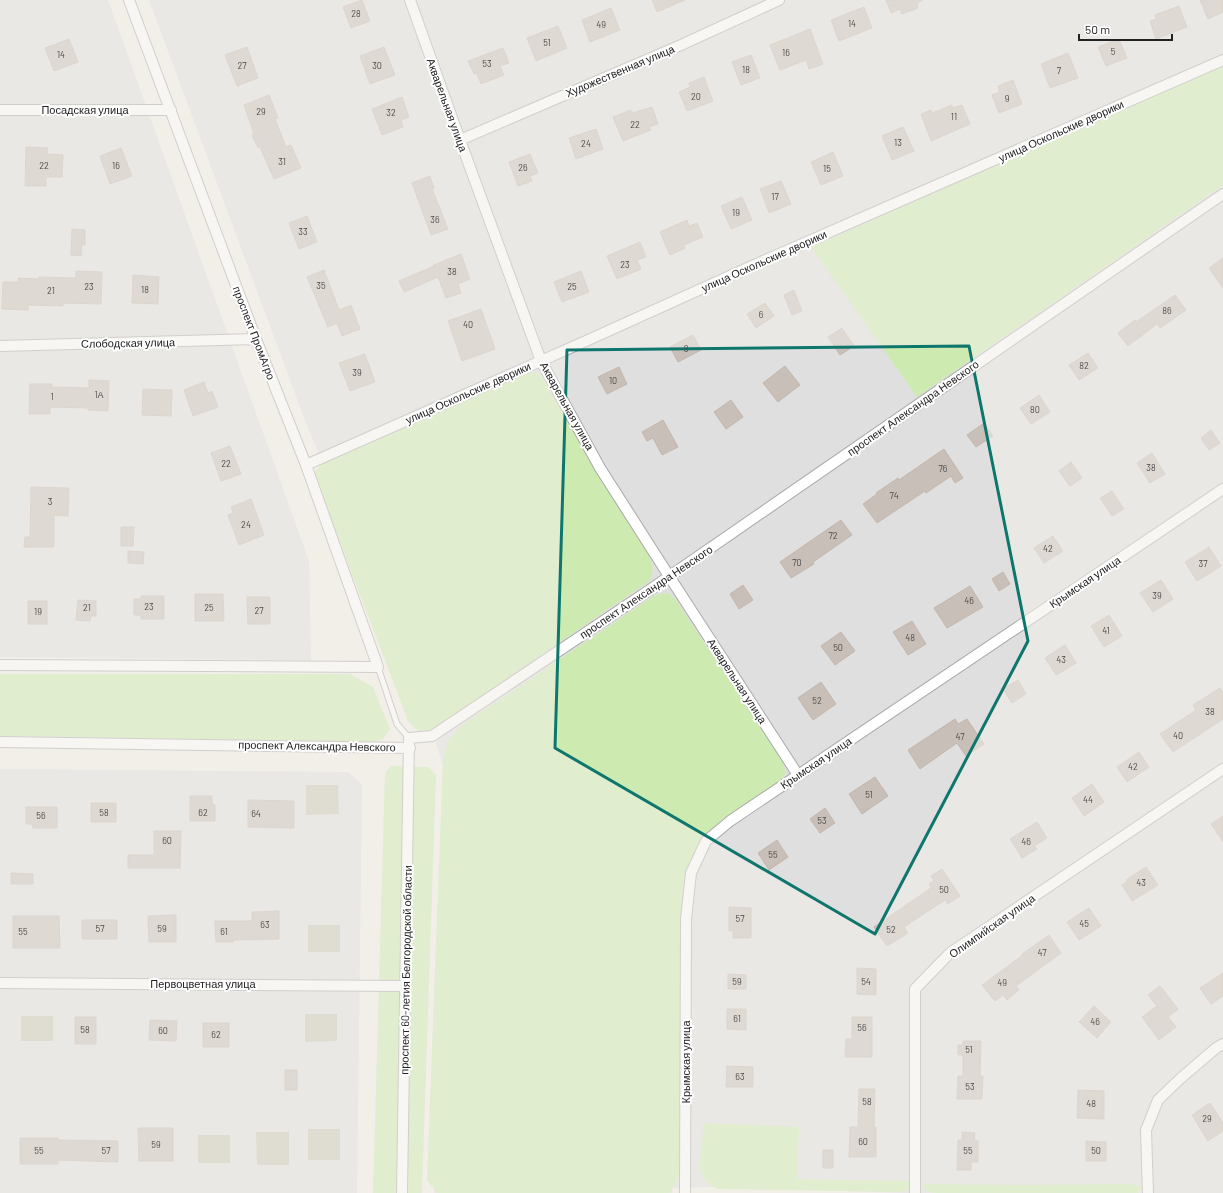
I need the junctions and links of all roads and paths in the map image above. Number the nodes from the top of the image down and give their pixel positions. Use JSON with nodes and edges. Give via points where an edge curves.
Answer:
{"nodes":[{"id":1,"x":130,"y":0,"type":"edge"},
{"id":2,"x":410,"y":0,"type":"edge"},
{"id":3,"x":779,"y":0,"type":"edge"},
{"id":4,"x":1223,"y":60,"type":"edge"},
{"id":5,"x":0,"y":110,"type":"edge"},
{"id":6,"x":171,"y":110,"type":"junction"},
{"id":7,"x":460,"y":140,"type":"junction"},
{"id":8,"x":1223,"y":194,"type":"edge"},
{"id":9,"x":256,"y":339,"type":"junction"},
{"id":10,"x":0,"y":346,"type":"edge"},
{"id":11,"x":541,"y":360,"type":"junction"},
{"id":12,"x":306,"y":465,"type":"junction"},
{"id":13,"x":1223,"y":489,"type":"edge"},
{"id":14,"x":669,"y":576,"type":"junction"},
{"id":15,"x":0,"y":665,"type":"edge"},
{"id":16,"x":378,"y":667,"type":"junction"},
{"id":17,"x":0,"y":742,"type":"edge"},
{"id":18,"x":409,"y":743,"type":"junction"},
{"id":19,"x":1223,"y":769,"type":"edge"},
{"id":20,"x":798,"y":775,"type":"junction"},
{"id":21,"x":0,"y":983,"type":"edge"},
{"id":22,"x":406,"y":986,"type":"junction"},
{"id":23,"x":1223,"y":1044,"type":"edge"},
{"id":24,"x":402,"y":1193,"type":"edge"},
{"id":25,"x":685,"y":1193,"type":"edge"},
{"id":26,"x":915,"y":1193,"type":"edge"},
{"id":27,"x":1148,"y":1193,"type":"edge"}],
"edges":[{"from":1,"to":6,"type":"street","name":"проспект ПромАгро"},
{"from":2,"to":7,"type":"street","name":"Акварельная улица"},
{"from":3,"to":7,"type":"street","name":"Художественная улица"},
{"from":4,"to":11,"type":"street","name":"улица Оскольские дворики"},
{"from":5,"to":6,"type":"street","name":"Посадская улица"},
{"from":6,"to":9,"type":"street","name":"проспект ПромАгро"},
{"from":7,"to":11,"type":"street","name":"Акварельная улица"},
{"from":8,"to":14,"type":"street","name":"проспект Александра Невского"},
{"from":9,"to":10,"type":"street","name":"Слободская улица"},
{"from":9,"to":12,"type":"street","name":"проспект ПромАгро"},
{"from":11,"to":12,"type":"street","name":"улица Оскольские дворики"},
{"from":11,"to":14,"type":"street","name":"Акварельная улица","via":[[600,468]]},
{"from":12,"to":16,"type":"street","name":"проспект ПромАгро"},
{"from":13,"to":20,"type":"street","name":"Крымская улица"},
{"from":14,"to":18,"type":"street","name":"проспект Александра Невского","via":[[432,736]]},
{"from":14,"to":20,"type":"street","name":"Акварельная улица"},
{"from":15,"to":16,"type":"street"},
{"from":16,"to":18,"type":"lane","via":[[397,724]]},
{"from":17,"to":18,"type":"street","name":"проспект Александра Невского"},
{"from":18,"to":22,"type":"street","name":"проспект 60-летия Белгородской области"},
{"from":19,"to":26,"type":"street","name":"Олимпийская улица","via":[[950,953],[915,989]]},
{"from":20,"to":25,"type":"street","name":"Крымская улица","via":[[730,821],[706,841],[691,874],[686,919]]},
{"from":21,"to":22,"type":"street","name":"Первоцветная улица"},
{"from":22,"to":24,"type":"street","name":"проспект 60-летия Белгородской области"},
{"from":23,"to":27,"type":"street","via":[[1158,1100],[1146,1130]]}]}
